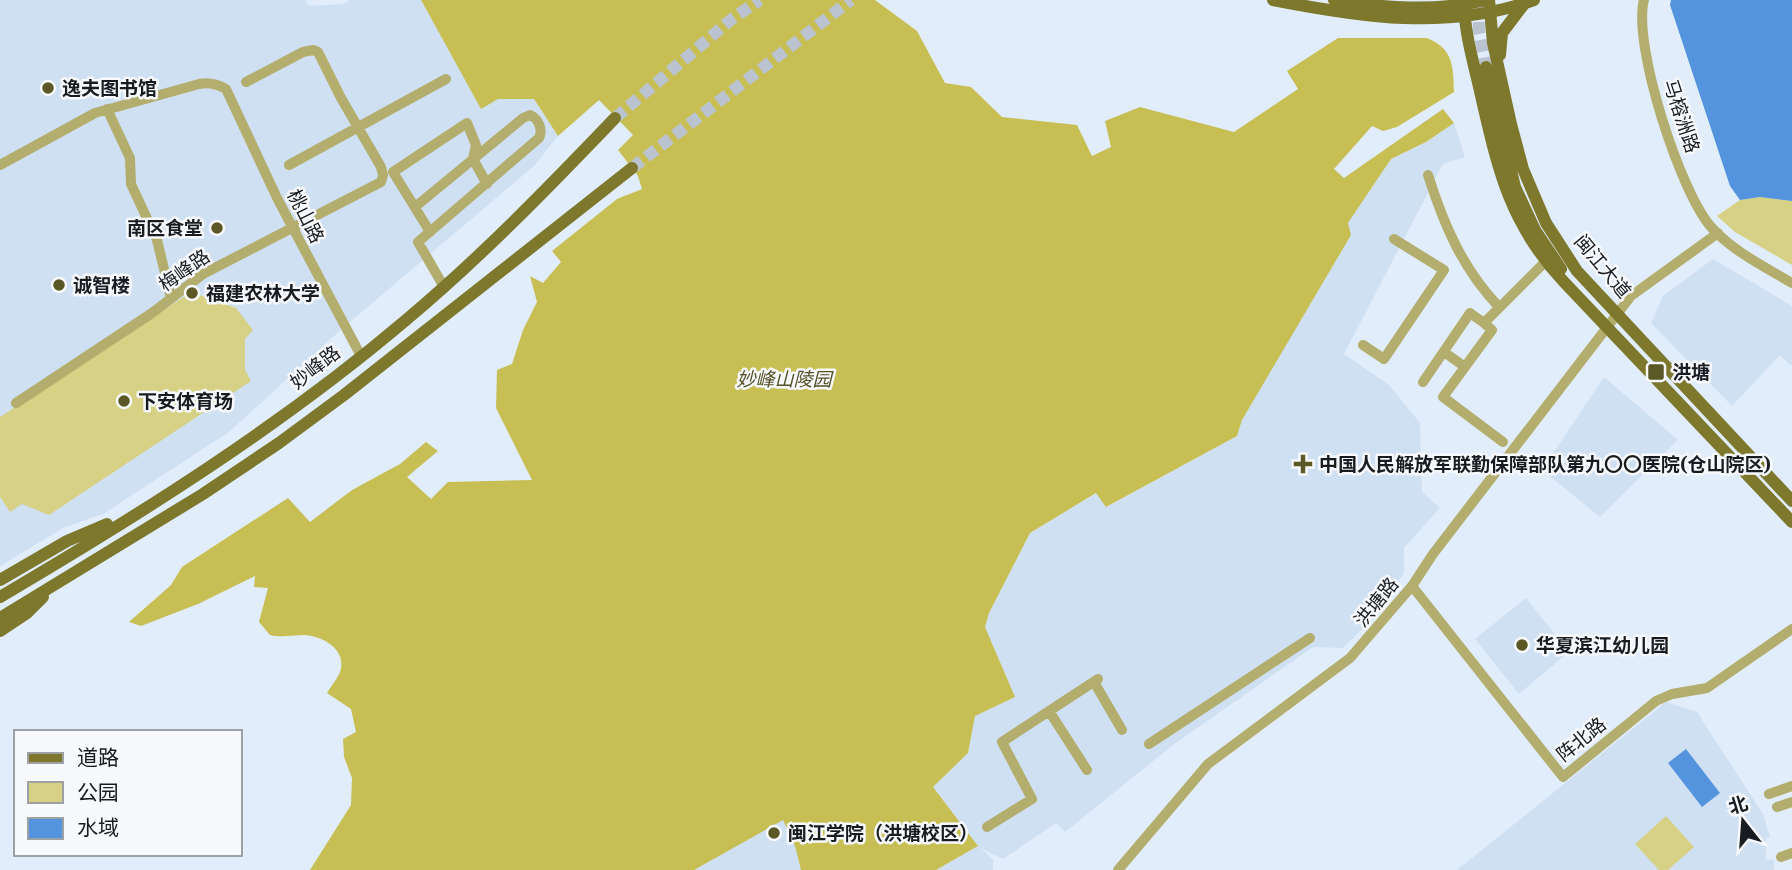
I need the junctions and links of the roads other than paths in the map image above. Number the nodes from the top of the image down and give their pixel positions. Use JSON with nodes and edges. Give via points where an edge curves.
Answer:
{"nodes":[{"id":1,"x":1273,"y":0,"type":"edge"},
{"id":2,"x":1334,"y":0,"type":"edge"},
{"id":3,"x":1464,"y":0,"type":"edge"},
{"id":4,"x":1644,"y":0,"type":"edge"},
{"id":5,"x":1529,"y":2,"type":"edge"},
{"id":6,"x":1488,"y":4,"type":"edge"},
{"id":7,"x":1464,"y":15,"type":"junction"},
{"id":8,"x":446,"y":79,"type":"dead end"},
{"id":9,"x":246,"y":82,"type":"dead end"},
{"id":10,"x":1503,"y":87,"type":"junction"},
{"id":11,"x":107,"y":109,"type":"junction"},
{"id":12,"x":615,"y":118,"type":"tunnel mouth"},
{"id":13,"x":358,"y":127,"type":"junction"},
{"id":14,"x":473,"y":159,"type":"junction"},
{"id":15,"x":289,"y":164,"type":"dead end"},
{"id":16,"x":0,"y":165,"type":"edge"},
{"id":17,"x":632,"y":168,"type":"tunnel mouth"},
{"id":18,"x":1428,"y":175,"type":"dead end"},
{"id":19,"x":487,"y":184,"type":"junction"},
{"id":20,"x":415,"y":207,"type":"junction"},
{"id":21,"x":292,"y":229,"type":"junction"},
{"id":22,"x":430,"y":232,"type":"junction"},
{"id":23,"x":1718,"y":233,"type":"junction"},
{"id":24,"x":1394,"y":239,"type":"dead end"},
{"id":25,"x":1545,"y":262,"type":"junction"},
{"id":26,"x":1577,"y":271,"type":"junction"},
{"id":27,"x":1792,"y":283,"type":"edge"},
{"id":28,"x":444,"y":286,"type":"junction"},
{"id":29,"x":172,"y":298,"type":"junction"},
{"id":30,"x":1580,"y":299,"type":"junction"},
{"id":31,"x":1499,"y":307,"type":"junction"},
{"id":32,"x":1617,"y":313,"type":"junction"},
{"id":33,"x":1483,"y":323,"type":"junction"},
{"id":34,"x":1606,"y":326,"type":"junction"},
{"id":35,"x":1363,"y":345,"type":"dead end"},
{"id":36,"x":1444,"y":352,"type":"junction"},
{"id":37,"x":361,"y":356,"type":"junction"},
{"id":38,"x":1465,"y":367,"type":"junction"},
{"id":39,"x":1423,"y":382,"type":"dead end"},
{"id":40,"x":16,"y":403,"type":"dead end"},
{"id":41,"x":1503,"y":442,"type":"dead end"},
{"id":42,"x":1792,"y":501,"type":"edge"},
{"id":43,"x":137,"y":512,"type":"junction"},
{"id":44,"x":1792,"y":522,"type":"edge"},
{"id":45,"x":0,"y":580,"type":"edge"},
{"id":46,"x":1412,"y":586,"type":"junction"},
{"id":47,"x":51,"y":587,"type":"junction"},
{"id":48,"x":0,"y":597,"type":"edge"},
{"id":49,"x":0,"y":618,"type":"edge"},
{"id":50,"x":1792,"y":629,"type":"edge"},
{"id":51,"x":0,"y":631,"type":"edge"},
{"id":52,"x":1310,"y":638,"type":"dead end"},
{"id":53,"x":1049,"y":711,"type":"junction"},
{"id":54,"x":1122,"y":730,"type":"dead end"},
{"id":55,"x":1149,"y":744,"type":"dead end"},
{"id":56,"x":1087,"y":770,"type":"dead end"},
{"id":57,"x":1792,"y":786,"type":"edge"},
{"id":58,"x":1769,"y":794,"type":"dead end"},
{"id":59,"x":1792,"y":802,"type":"edge"},
{"id":60,"x":1777,"y":807,"type":"dead end"},
{"id":61,"x":987,"y":827,"type":"dead end"},
{"id":62,"x":1792,"y":853,"type":"edge"},
{"id":63,"x":1781,"y":857,"type":"dead end"},
{"id":64,"x":1118,"y":870,"type":"edge"}],
"edges":[{"from":1,"to":7,"type":"main road","via":[[1382,18]]},
{"from":2,"to":6,"type":"main road","bridge":true,"via":[[1417,8]]},
{"from":3,"to":7,"type":"main road"},
{"from":4,"to":23,"type":"street","name":"马榕洲路","via":[[1645,55],[1672,148],[1697,207]]},
{"from":5,"to":6,"type":"main road"},
{"from":5,"to":10,"type":"main road","via":[[1505,28],[1501,40]]},
{"from":6,"to":7,"type":"main road"},
{"from":6,"to":10,"type":"main road","name":"闽江大道"},
{"from":7,"to":25,"type":"main road","via":[[1499,170],[1518,221]]},
{"from":8,"to":13,"type":"street"},
{"from":9,"to":13,"type":"street","via":[[303,52],[316,51]]},
{"from":10,"to":26,"type":"main road","name":"闽江大道","via":[[1531,191]]},
{"from":11,"to":16,"type":"street"},
{"from":11,"to":21,"type":"street","name":"桃山路","via":[[205,83],[226,89]]},
{"from":11,"to":29,"type":"street","via":[[130,158],[132,188],[158,240]]},
{"from":12,"to":28,"type":"main road","name":"妙峰路"},
{"from":13,"to":15,"type":"street"},
{"from":13,"to":21,"type":"street","name":"梅峰路","via":[[381,167],[381,182]]},
{"from":14,"to":19,"type":"street"},
{"from":14,"to":19,"type":"street","via":[[527,116],[534,116],[540,125],[539,138]]},
{"from":14,"to":20,"type":"street"},
{"from":14,"to":20,"type":"street","via":[[475,141],[467,123],[393,172]]},
{"from":17,"to":47,"type":"main road","name":"妙峰路","via":[[278,443],[203,495]]},
{"from":18,"to":31,"type":"street","via":[[1459,255]]},
{"from":19,"to":22,"type":"street"},
{"from":20,"to":22,"type":"street"},
{"from":21,"to":29,"type":"street","name":"梅峰路","via":[[203,274]]},
{"from":21,"to":37,"type":"street","name":"桃山路"},
{"from":22,"to":28,"type":"street","via":[[418,242]]},
{"from":23,"to":27,"type":"street","name":"马榕洲路"},
{"from":23,"to":32,"type":"street","name":"洪塘路","via":[[1631,296]]},
{"from":24,"to":35,"type":"street","via":[[1444,270],[1384,359]]},
{"from":25,"to":30,"type":"main road"},
{"from":25,"to":31,"type":"street"},
{"from":26,"to":30,"type":"main road","via":[[1546,240],[1528,207],[1488,66],[1519,197],[1542,243]]},
{"from":26,"to":32,"type":"main road","name":"闽江大道"},
{"from":28,"to":37,"type":"main road","name":"妙峰路"},
{"from":29,"to":40,"type":"street","name":"梅峰路"},
{"from":30,"to":34,"type":"main road","name":"闽江大道"},
{"from":31,"to":33,"type":"street"},
{"from":32,"to":34,"type":"street","name":"洪塘路"},
{"from":32,"to":42,"type":"main road","name":"闽江大道"},
{"from":33,"to":36,"type":"street","via":[[1470,313]]},
{"from":33,"to":38,"type":"street","via":[[1492,330]]},
{"from":34,"to":44,"type":"main road","name":"闽江大道"},
{"from":34,"to":46,"type":"street","name":"洪塘路"},
{"from":36,"to":38,"type":"street"},
{"from":36,"to":39,"type":"street"},
{"from":37,"to":43,"type":"main road","name":"妙峰路","via":[[254,436]]},
{"from":38,"to":41,"type":"street","via":[[1443,397]]},
{"from":43,"to":45,"type":"main road","via":[[67,541]]},
{"from":43,"to":48,"type":"main road","name":"妙峰路"},
{"from":46,"to":50,"type":"street","name":"阵北路","via":[[1563,777],[1656,701],[1707,688]]},
{"from":46,"to":64,"type":"street","name":"洪塘路","via":[[1342,666],[1209,764]]},
{"from":47,"to":49,"type":"main road","name":"妙峰路"},
{"from":47,"to":51,"type":"main road","via":[[27,613]]},
{"from":52,"to":55,"type":"street"},
{"from":53,"to":54,"type":"street","via":[[1096,681]]},
{"from":53,"to":56,"type":"street"},
{"from":53,"to":61,"type":"street","via":[[1002,742],[1032,799]]},
{"from":57,"to":58,"type":"street"},
{"from":59,"to":60,"type":"street"},
{"from":62,"to":63,"type":"street"}]}
